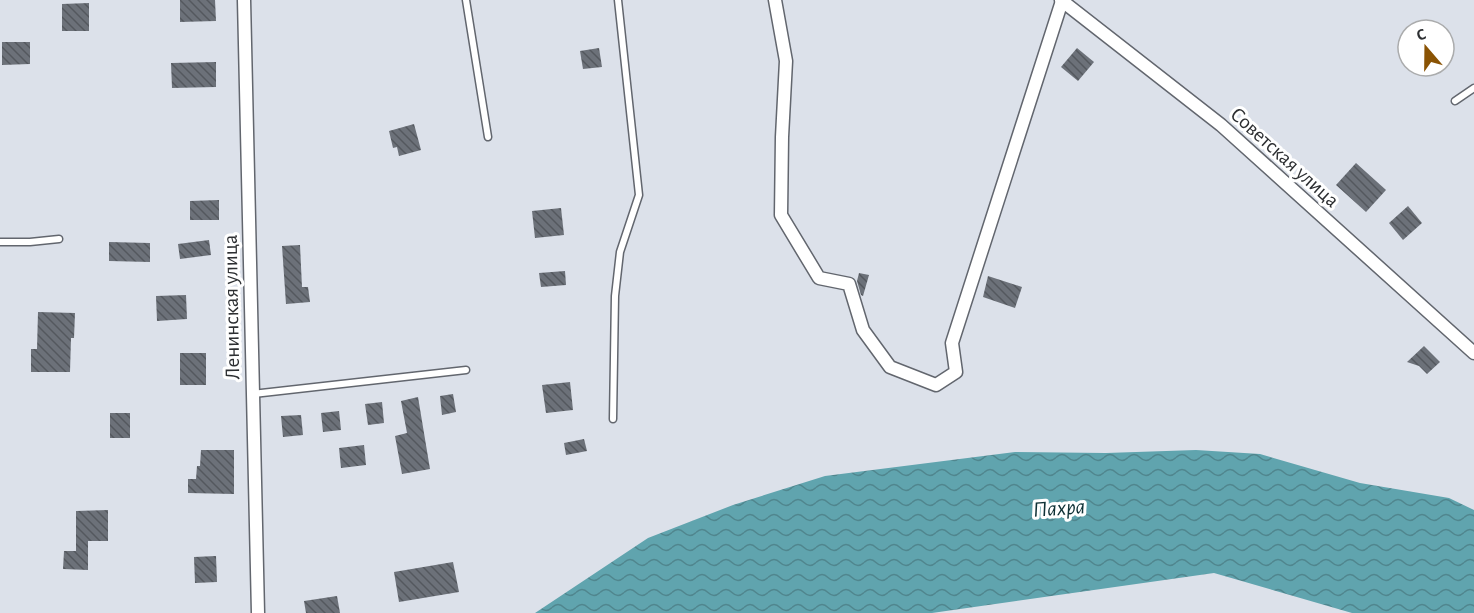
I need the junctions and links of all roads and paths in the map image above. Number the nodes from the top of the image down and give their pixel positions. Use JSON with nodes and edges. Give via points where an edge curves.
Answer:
{"nodes":[{"id":1,"x":244,"y":0,"type":"edge"},
{"id":2,"x":466,"y":0,"type":"edge"},
{"id":3,"x":618,"y":0,"type":"edge"},
{"id":4,"x":775,"y":0,"type":"edge"},
{"id":5,"x":1062,"y":1,"type":"edge"},
{"id":6,"x":1474,"y":88,"type":"edge"},
{"id":7,"x":1455,"y":101,"type":"dead end"},
{"id":8,"x":488,"y":137,"type":"dead end"},
{"id":9,"x":58,"y":239,"type":"dead end"},
{"id":10,"x":0,"y":242,"type":"edge"},
{"id":11,"x":1474,"y":353,"type":"edge"},
{"id":12,"x":466,"y":370,"type":"dead end"},
{"id":13,"x":253,"y":394,"type":"junction"},
{"id":14,"x":613,"y":419,"type":"dead end"},
{"id":15,"x":258,"y":613,"type":"edge"}],
"edges":[{"from":1,"to":13,"type":"street","name":"Ленинская улица"},
{"from":2,"to":8,"type":"lane"},
{"from":3,"to":14,"type":"lane","via":[[639,195],[620,252],[615,296]]},
{"from":4,"to":5,"type":"street","via":[[786,61],[781,215],[819,278],[849,284],[864,330],[890,367],[936,386],[956,372],[952,343]]},
{"from":5,"to":11,"type":"street","name":"Советская улица","via":[[1221,125]]},
{"from":6,"to":7,"type":"lane"},
{"from":9,"to":10,"type":"lane"},
{"from":12,"to":13,"type":"lane"},
{"from":13,"to":15,"type":"street","name":"Ленинская улица"}]}
